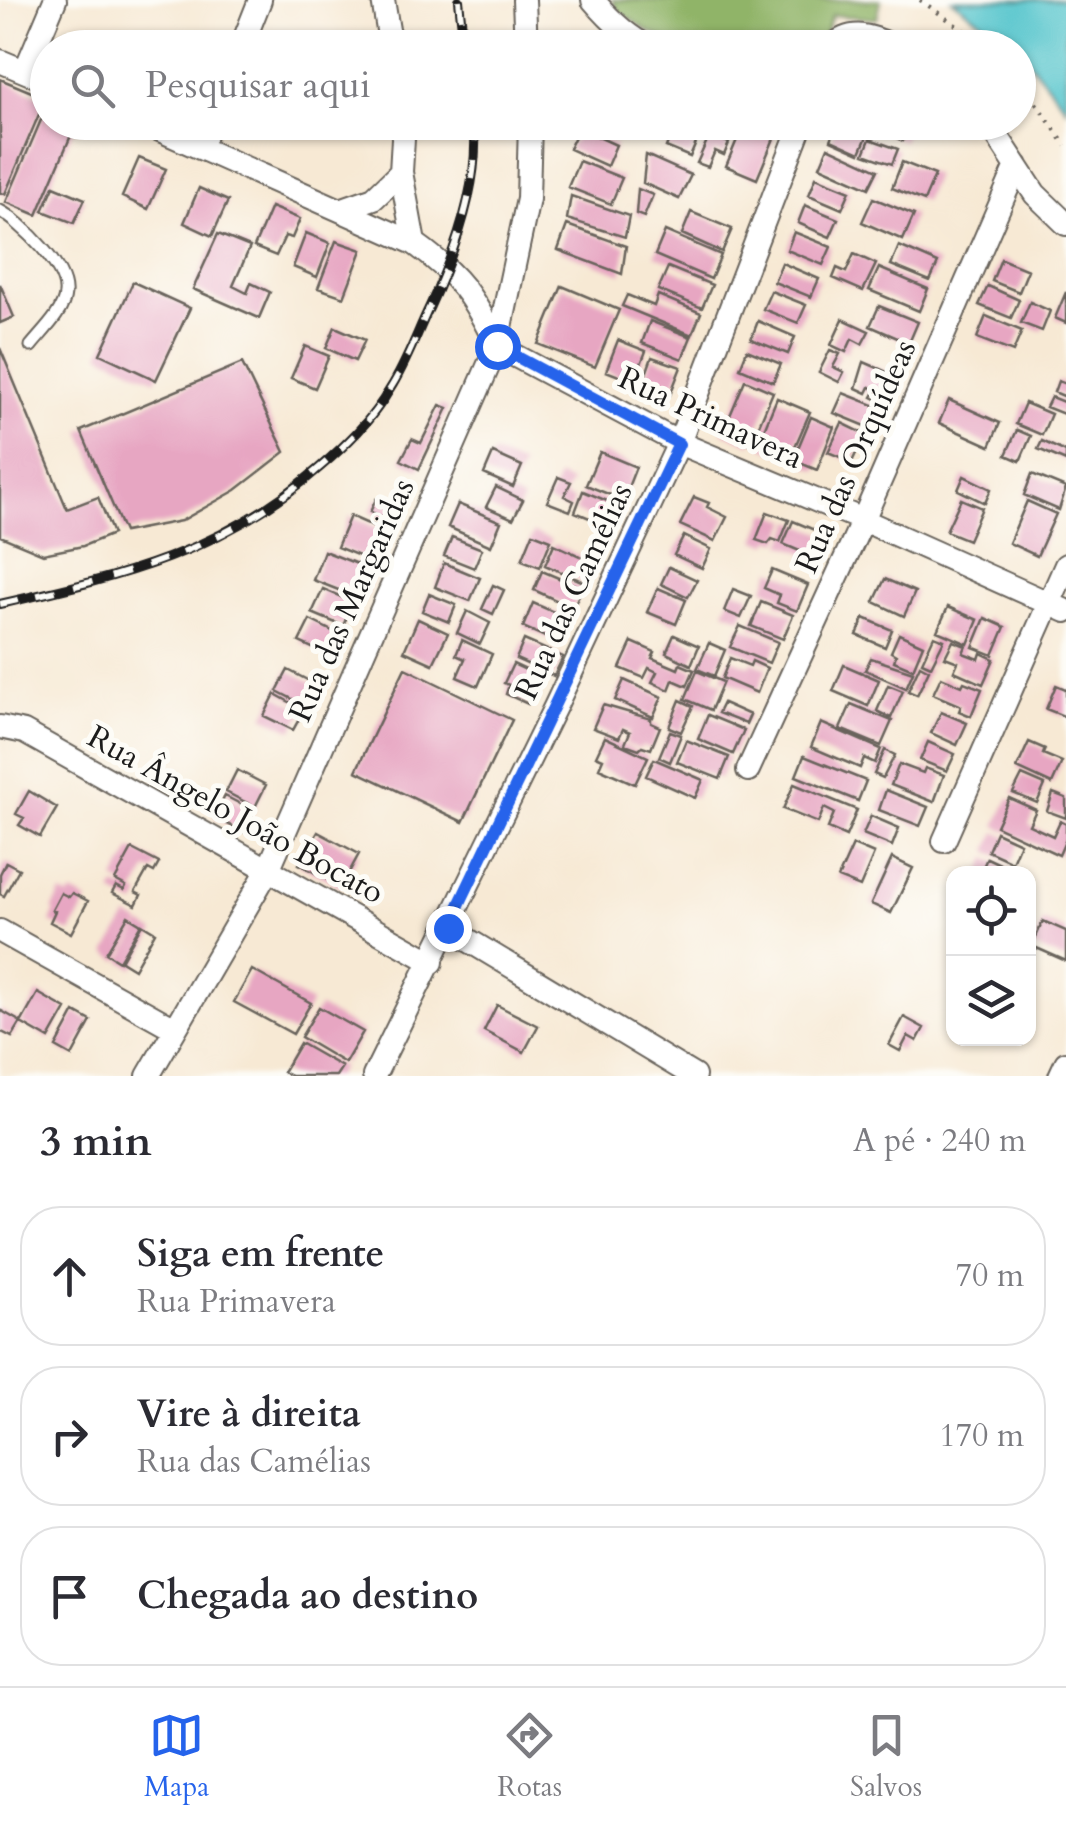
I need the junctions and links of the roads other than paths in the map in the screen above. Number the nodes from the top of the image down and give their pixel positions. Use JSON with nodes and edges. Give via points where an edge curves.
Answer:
{"nodes":[{"id":1,"x":56,"y":0,"type":"edge"},
{"id":2,"x":260,"y":0,"type":"edge"},
{"id":3,"x":382,"y":0,"type":"edge"},
{"id":4,"x":524,"y":0,"type":"edge"},
{"id":5,"x":593,"y":0,"type":"edge"},
{"id":6,"x":42,"y":30,"type":"edge"},
{"id":7,"x":248,"y":30,"type":"edge"},
{"id":8,"x":388,"y":30,"type":"edge"},
{"id":9,"x":525,"y":30,"type":"edge"},
{"id":10,"x":624,"y":30,"type":"edge"},
{"id":11,"x":30,"y":58,"type":"edge"},
{"id":12,"x":0,"y":61,"type":"edge"},
{"id":13,"x":24,"y":71,"type":"junction"},
{"id":14,"x":30,"y":74,"type":"edge"},
{"id":15,"x":182,"y":140,"type":"edge"},
{"id":16,"x":203,"y":140,"type":"edge"},
{"id":17,"x":403,"y":140,"type":"edge"},
{"id":18,"x":530,"y":140,"type":"edge"},
{"id":19,"x":795,"y":140,"type":"edge"},
{"id":20,"x":1000,"y":140,"type":"edge"},
{"id":21,"x":200,"y":148,"type":"junction"},
{"id":22,"x":1017,"y":166,"type":"junction"},
{"id":23,"x":401,"y":172,"type":"junction"},
{"id":24,"x":340,"y":210,"type":"junction"},
{"id":25,"x":0,"y":211,"type":"edge"},
{"id":26,"x":1066,"y":224,"type":"edge"},
{"id":27,"x":414,"y":243,"type":"junction"},
{"id":28,"x":511,"y":279,"type":"junction"},
{"id":29,"x":464,"y":288,"type":"junction"},
{"id":30,"x":31,"y":346,"type":"dead end"},
{"id":31,"x":497,"y":346,"type":"junction"},
{"id":32,"x":679,"y":444,"type":"junction"},
{"id":33,"x":864,"y":520,"type":"junction"},
{"id":34,"x":1066,"y":566,"type":"edge"},
{"id":35,"x":1058,"y":608,"type":"edge"},
{"id":36,"x":4,"y":726,"type":"edge"},
{"id":37,"x":748,"y":770,"type":"dead end"},
{"id":38,"x":944,"y":840,"type":"dead end"},
{"id":39,"x":268,"y":870,"type":"junction"},
{"id":40,"x":448,"y":928,"type":"junction"},
{"id":41,"x":0,"y":931,"type":"edge"},
{"id":42,"x":432,"y":962,"type":"junction"},
{"id":43,"x":175,"y":1030,"type":"junction"},
{"id":44,"x":1066,"y":1063,"type":"edge"},
{"id":45,"x":148,"y":1076,"type":"edge"},
{"id":46,"x":374,"y":1076,"type":"edge"},
{"id":47,"x":694,"y":1076,"type":"edge"},
{"id":48,"x":1060,"y":1076,"type":"edge"}],
"edges":[{"from":1,"to":6,"type":"street"},
{"from":2,"to":7,"type":"street"},
{"from":3,"to":8,"type":"street"},
{"from":4,"to":9,"type":"street"},
{"from":5,"to":10,"type":"street"},
{"from":11,"to":13,"type":"street"},
{"from":12,"to":13,"type":"street"},
{"from":13,"to":14,"type":"street"},
{"from":15,"to":21,"type":"street"},
{"from":16,"to":21,"type":"street"},
{"from":17,"to":23,"type":"street"},
{"from":18,"to":28,"type":"street","name":"Rua das Margaridas","via":[[528,199]]},
{"from":19,"to":32,"type":"street","name":"Rua das Camélias"},
{"from":20,"to":22,"type":"street"},
{"from":21,"to":24,"type":"street"},
{"from":22,"to":26,"type":"street"},
{"from":22,"to":33,"type":"street","name":"Rua das Orquídeas"},
{"from":23,"to":24,"type":"street","via":[[374,198]]},
{"from":23,"to":27,"type":"street"},
{"from":24,"to":27,"type":"street"},
{"from":25,"to":30,"type":"lane","via":[[16,219],[60,270],[66,292]]},
{"from":27,"to":29,"type":"street"},
{"from":28,"to":29,"type":"street"},
{"from":28,"to":31,"type":"street","name":"Rua das Margaridas"},
{"from":29,"to":31,"type":"street"},
{"from":31,"to":32,"type":"street","name":"Rua Primavera"},
{"from":31,"to":39,"type":"street","name":"Rua das Margaridas"},
{"from":32,"to":33,"type":"street","name":"Rua Primavera"},
{"from":32,"to":40,"type":"street","name":"Rua das Camélias"},
{"from":33,"to":35,"type":"street","name":"Rua Primavera"},
{"from":33,"to":37,"type":"street","name":"Rua das Orquídeas"},
{"from":34,"to":35,"type":"street"},
{"from":35,"to":38,"type":"street"},
{"from":36,"to":39,"type":"street","name":"Rua Ângelo João Bocato"},
{"from":39,"to":42,"type":"street","name":"Rua Ângelo João Bocato"},
{"from":39,"to":43,"type":"street","name":"Rua das Margaridas"},
{"from":40,"to":42,"type":"street","name":"Rua das Camélias"},
{"from":40,"to":47,"type":"street"},
{"from":41,"to":43,"type":"street"},
{"from":42,"to":46,"type":"street","name":"Rua das Camélias"},
{"from":43,"to":45,"type":"street","name":"Rua das Margaridas"},
{"from":44,"to":48,"type":"street"}]}
